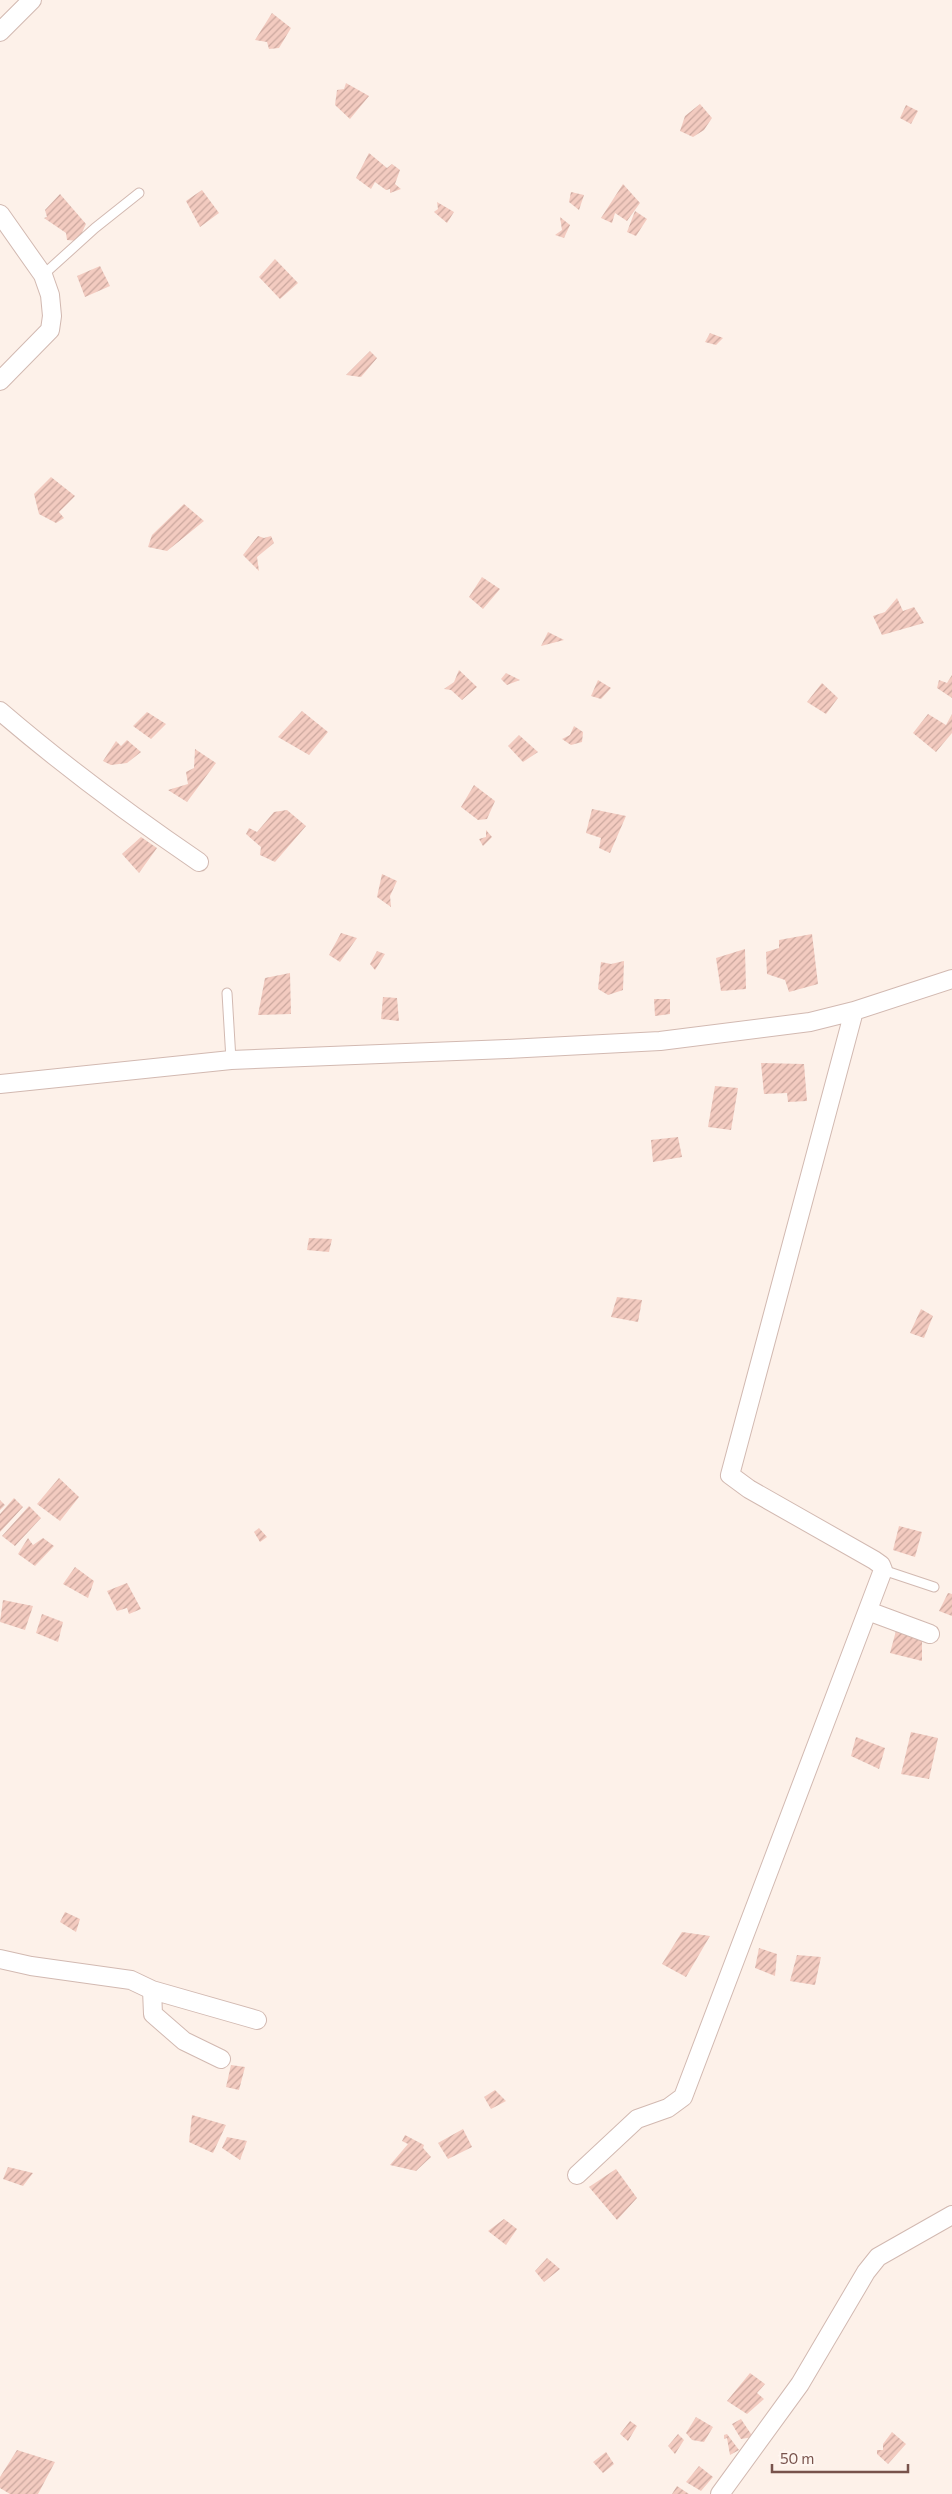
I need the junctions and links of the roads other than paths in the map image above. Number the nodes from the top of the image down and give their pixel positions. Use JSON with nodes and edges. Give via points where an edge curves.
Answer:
{"nodes":[{"id":1,"x":32,"y":0,"type":"edge"},
{"id":2,"x":0,"y":32,"type":"edge"},
{"id":3,"x":139,"y":193,"type":"dead end"},
{"id":4,"x":0,"y":214,"type":"edge"},
{"id":5,"x":43,"y":275,"type":"junction"},
{"id":6,"x":0,"y":381,"type":"edge"},
{"id":7,"x":0,"y":711,"type":"edge"},
{"id":8,"x":199,"y":862,"type":"dead end"},
{"id":9,"x":952,"y":979,"type":"edge"},
{"id":10,"x":227,"y":993,"type":"dead end"},
{"id":11,"x":854,"y":1011,"type":"junction"},
{"id":12,"x":232,"y":1060,"type":"junction"},
{"id":13,"x":0,"y":1084,"type":"edge"},
{"id":14,"x":883,"y":1570,"type":"junction"},
{"id":15,"x":934,"y":1587,"type":"dead end"},
{"id":16,"x":868,"y":1611,"type":"junction"},
{"id":17,"x":930,"y":1634,"type":"dead end"},
{"id":18,"x":0,"y":1959,"type":"edge"},
{"id":19,"x":152,"y":1990,"type":"junction"},
{"id":20,"x":257,"y":2020,"type":"dead end"},
{"id":21,"x":221,"y":2059,"type":"dead end"},
{"id":22,"x":577,"y":2175,"type":"dead end"},
{"id":23,"x":952,"y":2215,"type":"edge"},
{"id":24,"x":720,"y":2494,"type":"edge"}],
"edges":[{"from":1,"to":2,"type":"street"},
{"from":3,"to":5,"type":"lane","via":[[94,228]]},
{"from":4,"to":5,"type":"street"},
{"from":5,"to":6,"type":"street","via":[[50,295],[50,330]]},
{"from":7,"to":8,"type":"street","via":[[145,826]]},
{"from":9,"to":11,"type":"street"},
{"from":10,"to":12,"type":"lane"},
{"from":11,"to":12,"type":"street","via":[[810,1022],[660,1041]]},
{"from":11,"to":14,"type":"street","via":[[730,1475],[874,1560]]},
{"from":12,"to":13,"type":"street"},
{"from":14,"to":15,"type":"lane"},
{"from":14,"to":16,"type":"street"},
{"from":16,"to":17,"type":"street"},
{"from":16,"to":22,"type":"street","via":[[682,2097],[668,2108],[637,2119]]},
{"from":18,"to":19,"type":"street","via":[[130,1980]]},
{"from":19,"to":20,"type":"street"},
{"from":19,"to":21,"type":"street","via":[[153,2014],[184,2041]]},
{"from":23,"to":24,"type":"street","via":[[878,2257],[800,2384]]}]}
